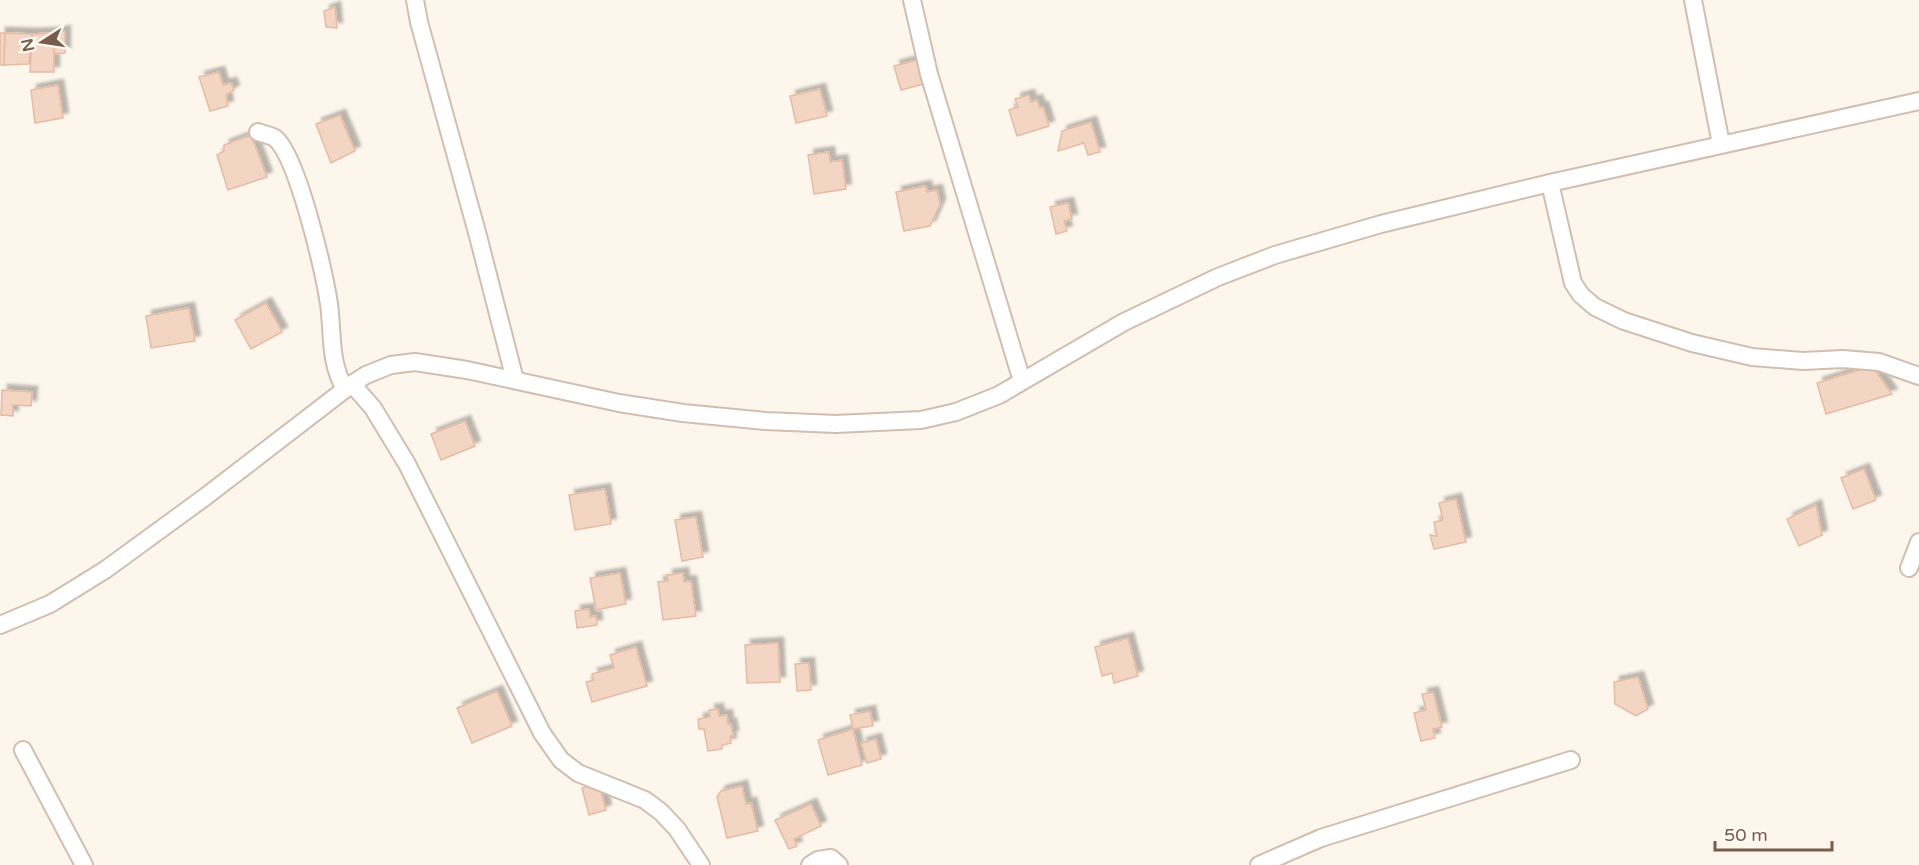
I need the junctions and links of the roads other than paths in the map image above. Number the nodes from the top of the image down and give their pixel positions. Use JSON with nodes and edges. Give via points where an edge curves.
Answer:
{"nodes":[{"id":1,"x":415,"y":0,"type":"edge"},
{"id":2,"x":912,"y":0,"type":"edge"},
{"id":3,"x":1693,"y":0,"type":"edge"},
{"id":4,"x":1919,"y":101,"type":"edge"},
{"id":5,"x":258,"y":132,"type":"dead end"},
{"id":6,"x":1721,"y":144,"type":"junction"},
{"id":7,"x":1550,"y":183,"type":"junction"},
{"id":8,"x":1919,"y":376,"type":"edge"},
{"id":9,"x":514,"y":380,"type":"junction"},
{"id":10,"x":1022,"y":381,"type":"junction"},
{"id":11,"x":348,"y":386,"type":"junction"},
{"id":12,"x":1919,"y":542,"type":"edge"},
{"id":13,"x":1909,"y":568,"type":"dead end"},
{"id":14,"x":0,"y":625,"type":"edge"},
{"id":15,"x":23,"y":750,"type":"dead end"},
{"id":16,"x":1571,"y":760,"type":"dead end"},
{"id":17,"x":84,"y":865,"type":"edge"},
{"id":18,"x":701,"y":865,"type":"edge"},
{"id":19,"x":810,"y":865,"type":"edge"},
{"id":20,"x":839,"y":865,"type":"edge"},
{"id":21,"x":1259,"y":865,"type":"edge"}],
"edges":[{"from":1,"to":9,"type":"street"},
{"from":2,"to":10,"type":"street","via":[[929,74]]},
{"from":3,"to":6,"type":"street"},
{"from":4,"to":6,"type":"street"},
{"from":5,"to":11,"type":"street","via":[[278,142],[301,190],[326,286],[334,363],[339,380]]},
{"from":6,"to":7,"type":"street"},
{"from":7,"to":8,"type":"street","via":[[1573,283],[1595,308],[1692,343],[1752,357],[1879,362]]},
{"from":7,"to":10,"type":"street","via":[[1381,224],[1266,258],[1124,322]]},
{"from":9,"to":10,"type":"street","via":[[683,413],[836,424],[921,420],[967,408]]},
{"from":9,"to":11,"type":"street","via":[[415,362],[391,365]]},
{"from":11,"to":14,"type":"street","via":[[105,570],[50,604]]},
{"from":11,"to":18,"type":"street","via":[[373,408],[407,464],[542,733],[561,760],[578,773],[645,800],[677,829]]},
{"from":12,"to":13,"type":"street"},
{"from":15,"to":17,"type":"street"},
{"from":16,"to":21,"type":"street","via":[[1321,838]]},
{"from":19,"to":20,"type":"street","via":[[831,858]]}]}
